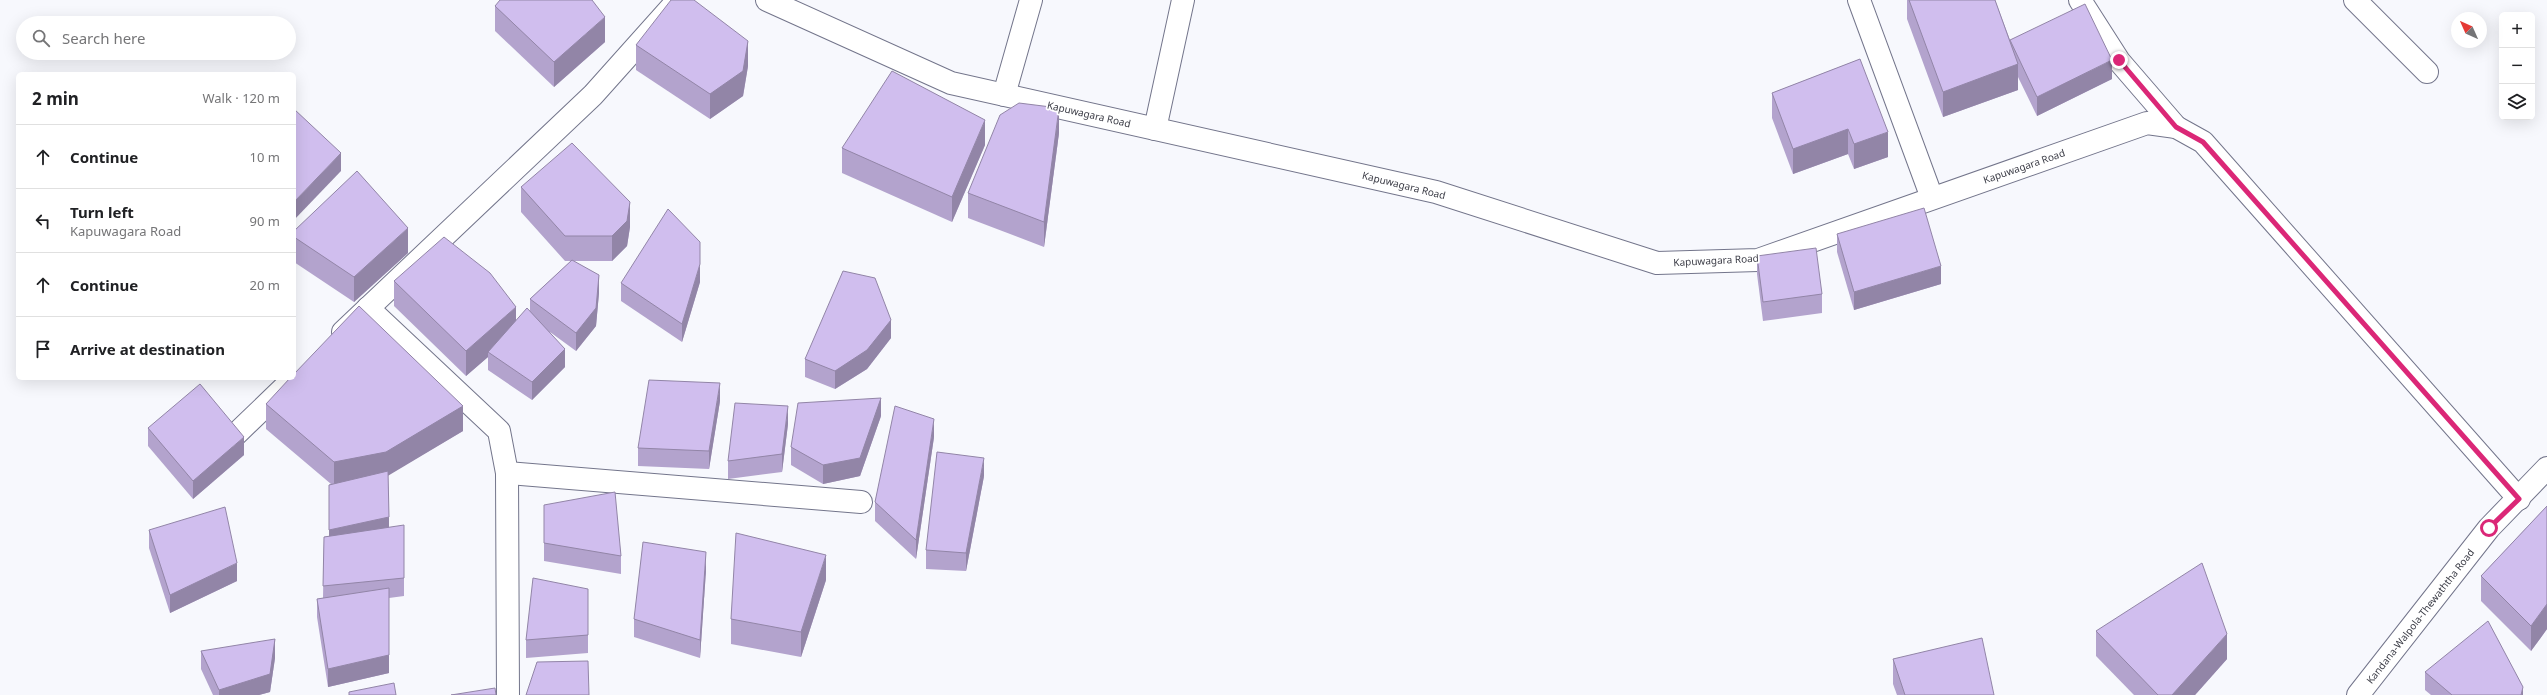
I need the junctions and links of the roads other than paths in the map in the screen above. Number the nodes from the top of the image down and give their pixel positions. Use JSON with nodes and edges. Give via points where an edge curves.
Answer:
{"nodes":[{"id":1,"x":678,"y":0,"type":"edge"},
{"id":2,"x":767,"y":0,"type":"edge"},
{"id":3,"x":1031,"y":0,"type":"edge"},
{"id":4,"x":1182,"y":0,"type":"edge"},
{"id":5,"x":1859,"y":0,"type":"edge"},
{"id":6,"x":2080,"y":0,"type":"edge"},
{"id":7,"x":2355,"y":0,"type":"edge"},
{"id":8,"x":2428,"y":72,"type":"dead end"},
{"id":9,"x":1004,"y":95,"type":"junction"},
{"id":10,"x":2176,"y":127,"type":"junction"},
{"id":11,"x":1155,"y":129,"type":"junction"},
{"id":12,"x":1932,"y":198,"type":"junction"},
{"id":13,"x":368,"y":308,"type":"junction"},
{"id":14,"x":329,"y":345,"type":"edge"},
{"id":15,"x":301,"y":372,"type":"edge"},
{"id":16,"x":296,"y":377,"type":"edge"},
{"id":17,"x":293,"y":380,"type":"edge"},
{"id":18,"x":234,"y":436,"type":"edge"},
{"id":19,"x":2547,"y":468,"type":"edge"},
{"id":20,"x":507,"y":473,"type":"junction"},
{"id":21,"x":2519,"y":499,"type":"junction"},
{"id":22,"x":862,"y":502,"type":"dead end"},
{"id":23,"x":508,"y":695,"type":"edge"},
{"id":24,"x":2358,"y":695,"type":"edge"}],
"edges":[{"from":1,"to":13,"type":"street","via":[[593,95]]},
{"from":2,"to":9,"type":"street","name":"Kapuwagara Road","via":[[951,83]]},
{"from":3,"to":9,"type":"street"},
{"from":4,"to":11,"type":"street"},
{"from":5,"to":12,"type":"street"},
{"from":6,"to":10,"type":"street","via":[[2119,60]]},
{"from":7,"to":8,"type":"street"},
{"from":9,"to":11,"type":"street","name":"Kapuwagara Road"},
{"from":10,"to":12,"type":"street","name":"Kapuwagara Road","via":[[2147,123]]},
{"from":10,"to":21,"type":"street","name":"Kapuwagara Road","via":[[2203,142]]},
{"from":11,"to":12,"type":"street","name":"Kapuwagara Road","via":[[1436,192],[1657,263],[1758,260]]},
{"from":13,"to":14,"type":"street"},
{"from":13,"to":20,"type":"street","via":[[499,431]]},
{"from":15,"to":16,"type":"street"},
{"from":17,"to":18,"type":"street"},
{"from":19,"to":21,"type":"street","name":"Kandana-Walpola-Thewaththa Road"},
{"from":20,"to":22,"type":"street"},
{"from":20,"to":23,"type":"street"},
{"from":21,"to":24,"type":"street","name":"Kandana-Walpola-Thewaththa Road","via":[[2489,528]]}]}
